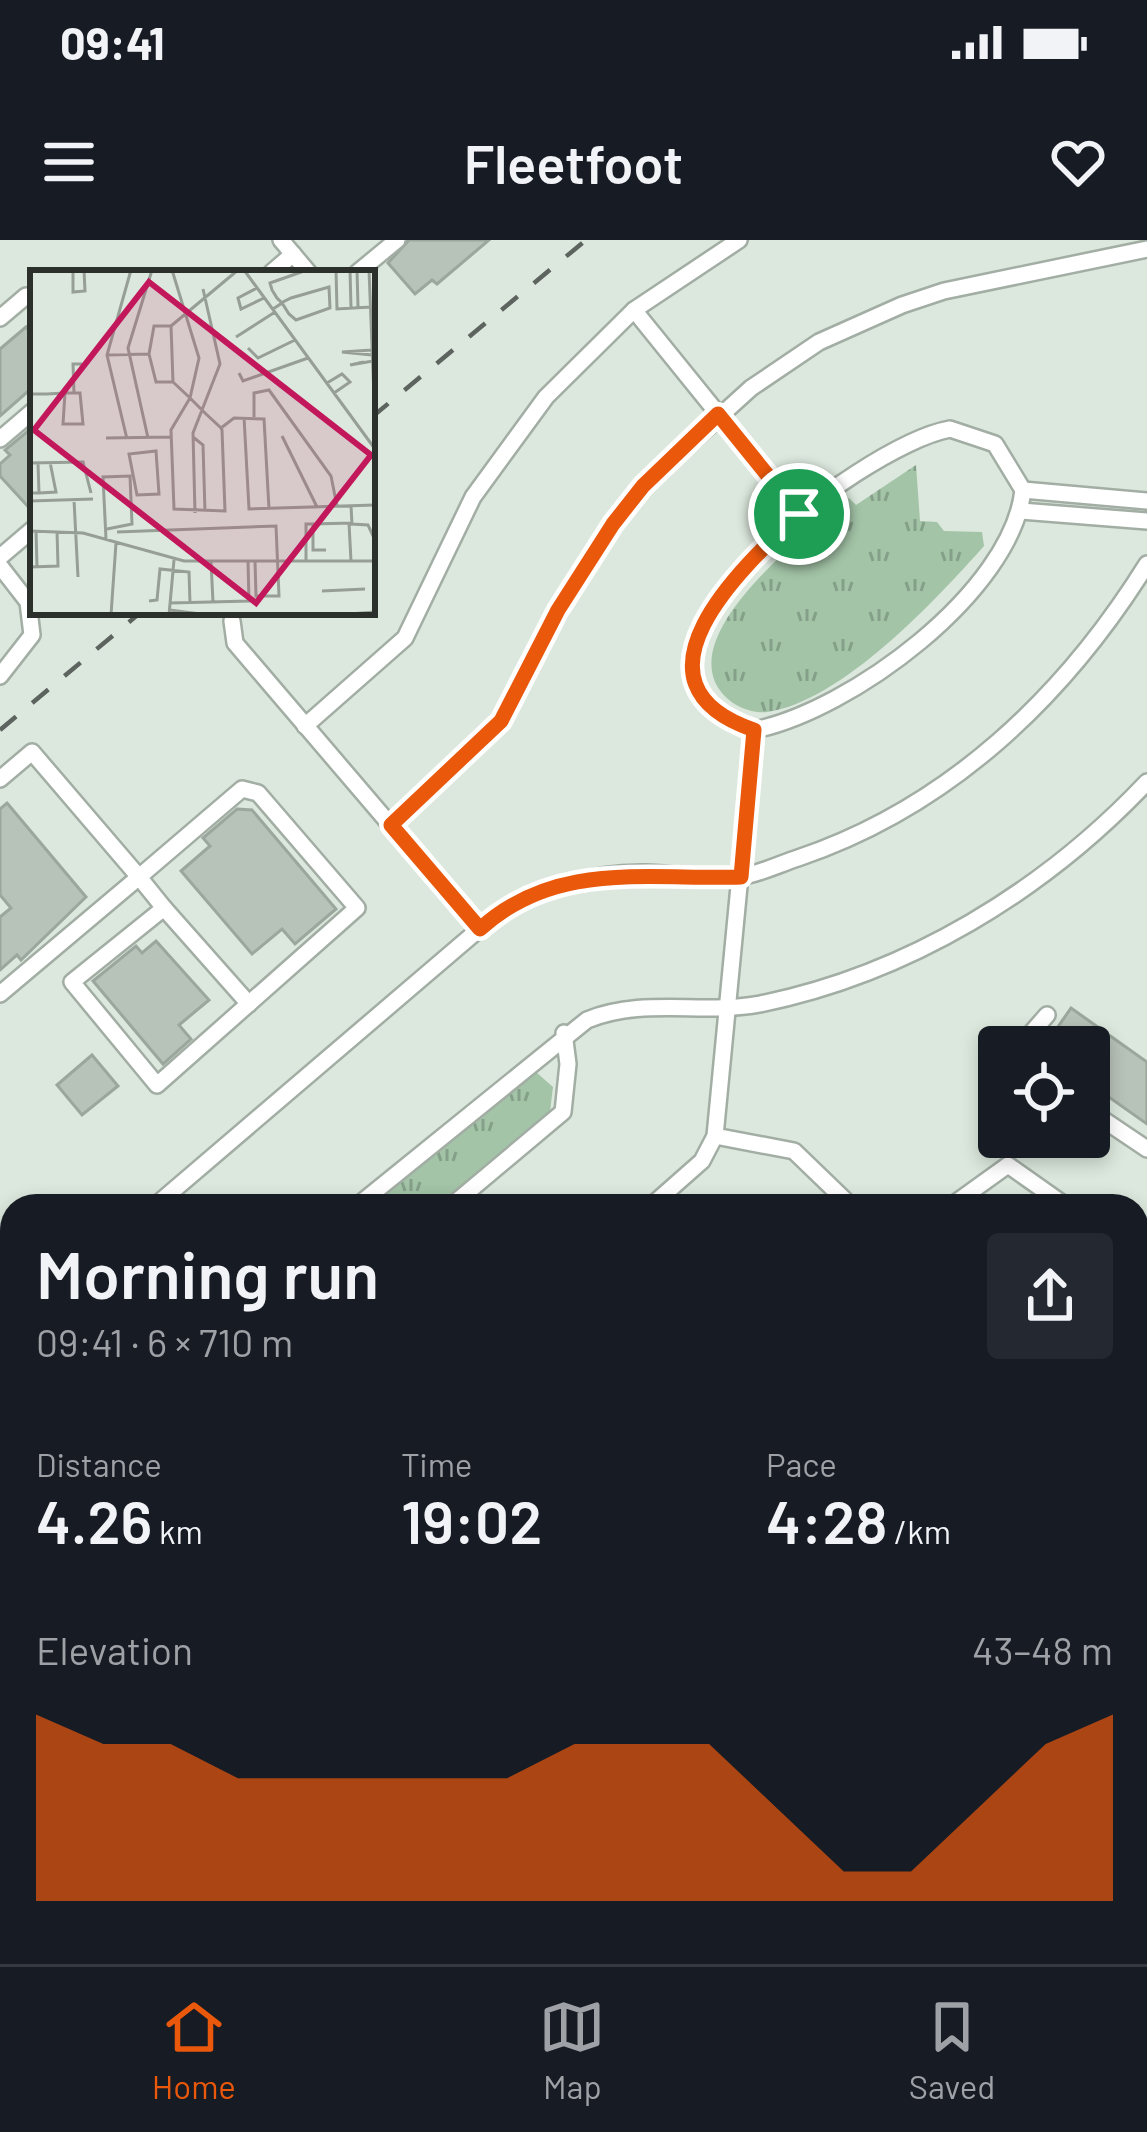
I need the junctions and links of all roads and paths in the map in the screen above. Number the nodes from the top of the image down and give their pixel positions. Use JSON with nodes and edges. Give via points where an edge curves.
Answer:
{"nodes":[{"id":1,"x":281,"y":240,"type":"edge"},
{"id":2,"x":397,"y":240,"type":"edge"},
{"id":3,"x":739,"y":240,"type":"edge"},
{"id":4,"x":1147,"y":249,"type":"edge"},
{"id":5,"x":293,"y":254,"type":"junction"},
{"id":6,"x":274,"y":270,"type":"edge"},
{"id":7,"x":306,"y":270,"type":"edge"},
{"id":8,"x":361,"y":270,"type":"edge"},
{"id":9,"x":26,"y":296,"type":"dead end"},
{"id":10,"x":634,"y":310,"type":"junction"},
{"id":11,"x":0,"y":318,"type":"edge"},
{"id":12,"x":30,"y":414,"type":"edge"},
{"id":13,"x":718,"y":414,"type":"junction"},
{"id":14,"x":0,"y":439,"type":"edge"},
{"id":15,"x":1023,"y":490,"type":"junction"},
{"id":16,"x":1147,"y":501,"type":"edge"},
{"id":17,"x":1021,"y":511,"type":"junction"},
{"id":18,"x":799,"y":514,"type":"junction"},
{"id":19,"x":1147,"y":521,"type":"edge"},
{"id":20,"x":30,"y":532,"type":"edge"},
{"id":21,"x":0,"y":557,"type":"edge"},
{"id":22,"x":1147,"y":564,"type":"edge"},
{"id":23,"x":0,"y":566,"type":"edge"},
{"id":24,"x":232,"y":621,"type":"dead end"},
{"id":25,"x":0,"y":676,"type":"edge"},
{"id":26,"x":305,"y":726,"type":"junction"},
{"id":27,"x":754,"y":730,"type":"junction"},
{"id":28,"x":0,"y":779,"type":"edge"},
{"id":29,"x":1147,"y":782,"type":"edge"},
{"id":30,"x":391,"y":825,"type":"junction"},
{"id":31,"x":139,"y":877,"type":"junction"},
{"id":32,"x":741,"y":877,"type":"junction"},
{"id":33,"x":164,"y":908,"type":"junction"},
{"id":34,"x":480,"y":929,"type":"junction"},
{"id":35,"x":0,"y":994,"type":"edge"},
{"id":36,"x":249,"y":1004,"type":"junction"},
{"id":37,"x":725,"y":1009,"type":"junction"},
{"id":38,"x":1047,"y":1015,"type":"dead end"},
{"id":39,"x":1037,"y":1026,"type":"edge"},
{"id":40,"x":564,"y":1034,"type":"junction"},
{"id":41,"x":1110,"y":1125,"type":"edge"},
{"id":42,"x":715,"y":1136,"type":"junction"},
{"id":43,"x":1147,"y":1149,"type":"edge"},
{"id":44,"x":169,"y":1194,"type":"edge"},
{"id":45,"x":371,"y":1194,"type":"edge"},
{"id":46,"x":465,"y":1194,"type":"edge"},
{"id":47,"x":665,"y":1194,"type":"edge"},
{"id":48,"x":839,"y":1194,"type":"edge"},
{"id":49,"x":968,"y":1194,"type":"edge"},
{"id":50,"x":1049,"y":1194,"type":"edge"}],
"edges":[{"from":1,"to":5,"type":"street"},
{"from":2,"to":8,"type":"street"},
{"from":3,"to":10,"type":"street"},
{"from":4,"to":13,"type":"street","via":[[902,305],[820,342]]},
{"from":5,"to":6,"type":"street"},
{"from":5,"to":7,"type":"street"},
{"from":9,"to":11,"type":"street"},
{"from":10,"to":13,"type":"street"},
{"from":10,"to":26,"type":"street","via":[[564,377],[500,456],[405,638]]},
{"from":12,"to":14,"type":"street"},
{"from":13,"to":18,"type":"street"},
{"from":13,"to":30,"type":"street","via":[[613,524],[501,721]]},
{"from":15,"to":16,"type":"street"},
{"from":15,"to":17,"type":"street"},
{"from":15,"to":18,"type":"street","via":[[994,444],[950,429],[903,445]]},
{"from":17,"to":19,"type":"street"},
{"from":17,"to":27,"type":"street","via":[[1007,542],[936,626],[808,715]]},
{"from":18,"to":27,"type":"street","via":[[730,586],[693,648],[708,703]]},
{"from":20,"to":21,"type":"street"},
{"from":22,"to":32,"type":"street","via":[[1066,675],[971,765],[888,820]]},
{"from":23,"to":25,"type":"street","via":[[28,602],[32,635]]},
{"from":24,"to":26,"type":"street","via":[[235,643]]},
{"from":26,"to":30,"type":"street"},
{"from":27,"to":32,"type":"street"},
{"from":28,"to":31,"type":"street","via":[[32,752]]},
{"from":29,"to":37,"type":"street","via":[[1099,830],[975,920],[867,972]]},
{"from":30,"to":34,"type":"street"},
{"from":31,"to":33,"type":"street"},
{"from":31,"to":35,"type":"street"},
{"from":31,"to":36,"type":"street","via":[[242,789],[258,794],[356,908]]},
{"from":32,"to":34,"type":"street","via":[[596,876],[556,885]]},
{"from":32,"to":37,"type":"street"},
{"from":33,"to":36,"type":"street"},
{"from":33,"to":36,"type":"street","via":[[72,982],[157,1085]]},
{"from":34,"to":44,"type":"street"},
{"from":37,"to":40,"type":"street","via":[[628,1007]]},
{"from":37,"to":42,"type":"street"},
{"from":38,"to":39,"type":"street"},
{"from":40,"to":45,"type":"street"},
{"from":40,"to":46,"type":"street","via":[[563,1112]]},
{"from":41,"to":43,"type":"street"},
{"from":42,"to":47,"type":"street","via":[[702,1161]]},
{"from":42,"to":48,"type":"street","via":[[794,1151]]},
{"from":49,"to":50,"type":"street","via":[[1008,1165]]}]}
